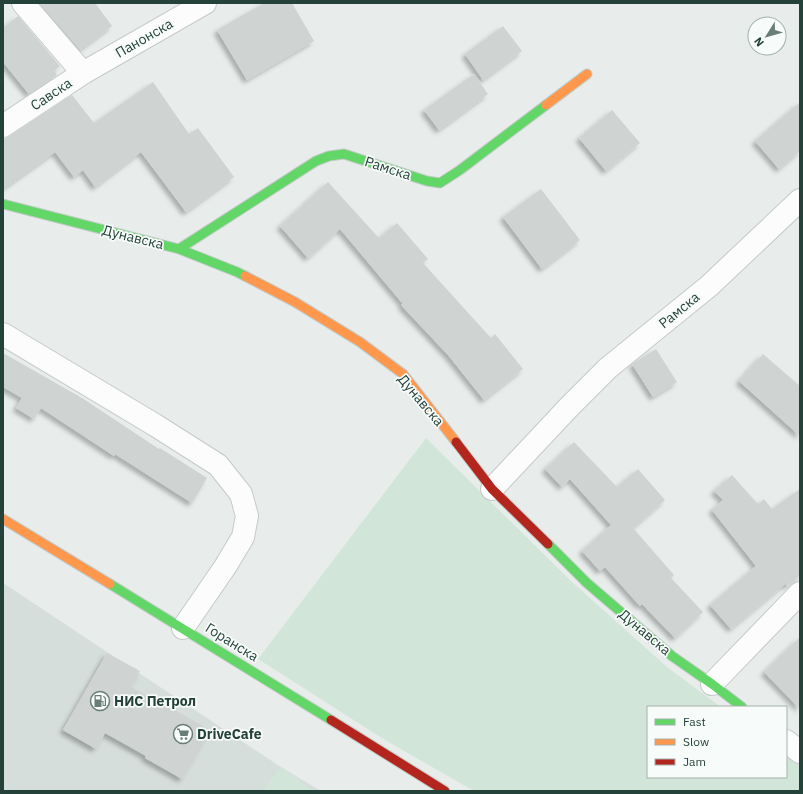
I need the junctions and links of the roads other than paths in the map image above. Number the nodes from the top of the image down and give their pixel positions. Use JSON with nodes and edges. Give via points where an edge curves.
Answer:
{"nodes":[{"id":1,"x":23,"y":3,"type":"edge"},
{"id":2,"x":205,"y":3,"type":"edge"},
{"id":3,"x":83,"y":73,"type":"junction"},
{"id":4,"x":587,"y":74,"type":"dead end"},
{"id":5,"x":3,"y":126,"type":"edge"},
{"id":6,"x":800,"y":200,"type":"edge"},
{"id":7,"x":3,"y":204,"type":"edge"},
{"id":8,"x":179,"y":249,"type":"junction"},
{"id":9,"x":3,"y":334,"type":"edge"},
{"id":10,"x":492,"y":489,"type":"junction"},
{"id":11,"x":3,"y":519,"type":"edge"},
{"id":12,"x":800,"y":593,"type":"edge"},
{"id":13,"x":183,"y":628,"type":"junction"},
{"id":14,"x":712,"y":684,"type":"junction"},
{"id":15,"x":741,"y":706,"type":"edge"},
{"id":16,"x":787,"y":742,"type":"edge"},
{"id":17,"x":800,"y":752,"type":"edge"},
{"id":18,"x":445,"y":791,"type":"edge"}],
"edges":[{"from":1,"to":3,"type":"street","name":"Савска"},
{"from":2,"to":3,"type":"street","name":"Панонска"},
{"from":3,"to":5,"type":"street","name":"Савска"},
{"from":4,"to":8,"type":"street","name":"Рамска","via":[[440,183],[344,154],[329,156],[316,161]]},
{"from":6,"to":10,"type":"street","name":"Рамска","via":[[709,286],[608,368]]},
{"from":7,"to":8,"type":"street","name":"Дунавска"},
{"from":8,"to":10,"type":"street","name":"Дунавска","via":[[237,272],[295,302],[360,342],[403,374]]},
{"from":9,"to":13,"type":"street","via":[[218,465],[240,494],[247,516],[243,537]]},
{"from":10,"to":14,"type":"street","name":"Дунавска","via":[[587,583],[672,656]]},
{"from":11,"to":13,"type":"street","name":"Горанска"},
{"from":12,"to":14,"type":"street"},
{"from":13,"to":18,"type":"street","name":"Горанска"},
{"from":14,"to":15,"type":"street","name":"Дунавска"},
{"from":16,"to":17,"type":"street"}]}
